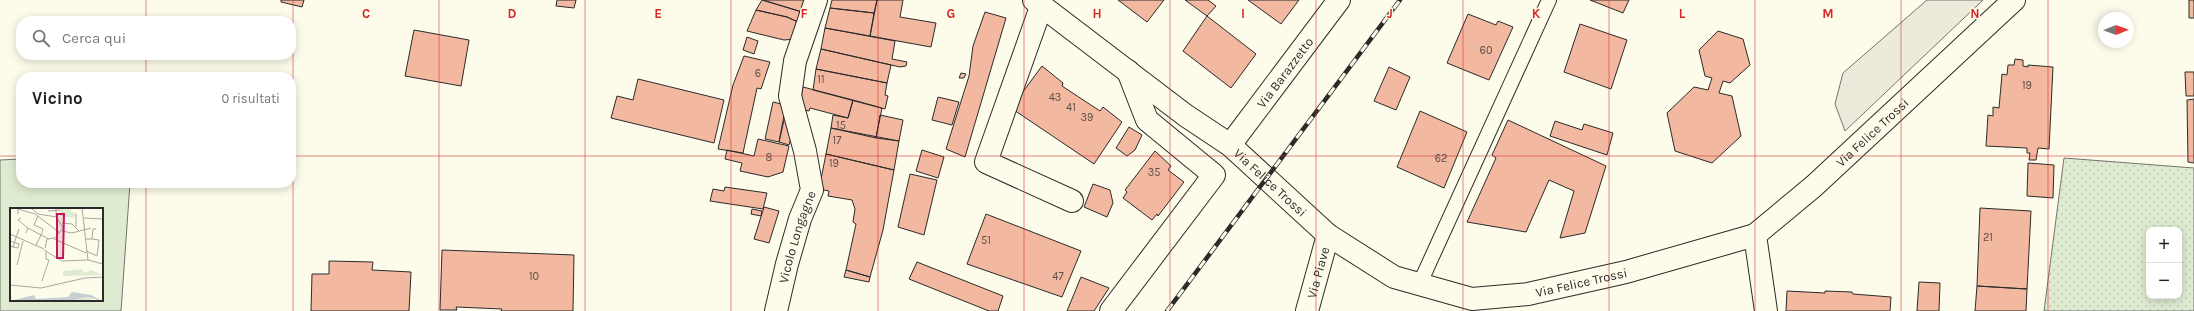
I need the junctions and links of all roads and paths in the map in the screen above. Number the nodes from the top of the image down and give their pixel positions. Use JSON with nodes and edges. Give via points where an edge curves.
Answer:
{"nodes":[{"id":1,"x":816,"y":0,"type":"edge"},
{"id":2,"x":1339,"y":0,"type":"edge"},
{"id":3,"x":1549,"y":0,"type":"edge"},
{"id":4,"x":2014,"y":0,"type":"edge"},
{"id":5,"x":1041,"y":2,"type":"edge"},
{"id":6,"x":1127,"y":70,"type":"junction"},
{"id":7,"x":1230,"y":145,"type":"junction"},
{"id":8,"x":1072,"y":201,"type":"dead end"},
{"id":9,"x":1328,"y":234,"type":"junction"},
{"id":10,"x":1755,"y":235,"type":"junction"},
{"id":11,"x":1420,"y":283,"type":"junction"},
{"id":12,"x":776,"y":311,"type":"edge"},
{"id":13,"x":1111,"y":311,"type":"edge"},
{"id":14,"x":1307,"y":311,"type":"edge"},
{"id":15,"x":1766,"y":311,"type":"edge"}],
"edges":[{"from":1,"to":12,"type":"street","name":"Vicolo Longagne","via":[[795,61],[790,96],[805,151],[812,190],[800,219]]},
{"from":2,"to":7,"type":"street","name":"Via Barazzetto"},
{"from":3,"to":11,"type":"lane"},
{"from":4,"to":10,"type":"street","name":"Via Felice Trossi","via":[[1814,186]]},
{"from":5,"to":6,"type":"street","name":"Via Felice Trossi"},
{"from":5,"to":8,"type":"street","name":"Via Felice Trossi","via":[[986,162]]},
{"from":6,"to":7,"type":"street","name":"Via Felice Trossi","via":[[1184,115]]},
{"from":6,"to":13,"type":"street","via":[[1147,120],[1214,175]]},
{"from":7,"to":9,"type":"street","name":"Via Felice Trossi"},
{"from":9,"to":11,"type":"street","name":"Via Felice Trossi","via":[[1394,277]]},
{"from":9,"to":14,"type":"street","name":"Via Piave"},
{"from":10,"to":11,"type":"street","name":"Via Felice Trossi","via":[[1626,272],[1528,294],[1472,299]]},
{"from":10,"to":15,"type":"street"}]}
